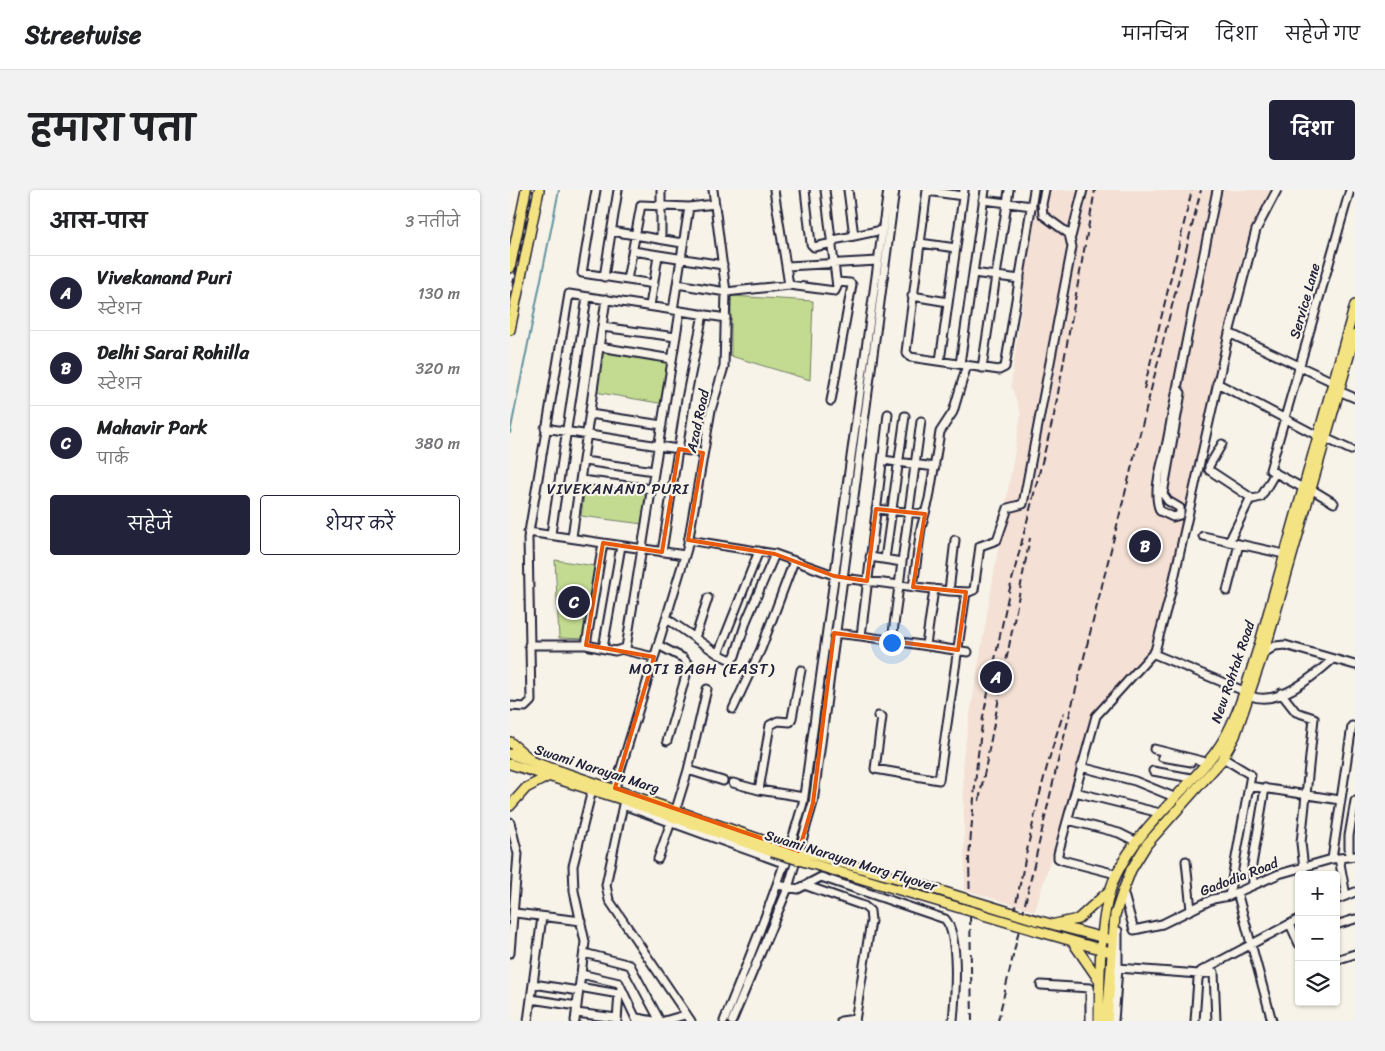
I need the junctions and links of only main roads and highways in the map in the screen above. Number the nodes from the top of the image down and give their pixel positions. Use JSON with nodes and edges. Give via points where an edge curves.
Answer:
{"nodes":[{"id":1,"x":526,"y":190,"type":"edge"},
{"id":2,"x":539,"y":190,"type":"edge"},
{"id":3,"x":513,"y":238,"type":"edge"},
{"id":4,"x":510,"y":268,"type":"edge"},
{"id":5,"x":1355,"y":305,"type":"edge"},
{"id":6,"x":510,"y":330,"type":"edge"},
{"id":7,"x":1355,"y":335,"type":"edge"},
{"id":8,"x":1322,"y":437,"type":"junction"},
{"id":9,"x":1307,"y":489,"type":"junction"},
{"id":10,"x":1247,"y":693,"type":"junction"},
{"id":11,"x":510,"y":742,"type":"edge"},
{"id":12,"x":510,"y":754,"type":"edge"},
{"id":13,"x":510,"y":764,"type":"edge"},
{"id":14,"x":537,"y":764,"type":"junction"},
{"id":15,"x":549,"y":776,"type":"junction"},
{"id":16,"x":624,"y":802,"type":"joint"},
{"id":17,"x":510,"y":806,"type":"edge"},
{"id":18,"x":676,"y":809,"type":"joint"},
{"id":19,"x":773,"y":848,"type":"junction"},
{"id":20,"x":1110,"y":890,"type":"junction"},
{"id":21,"x":1050,"y":924,"type":"junction"},
{"id":22,"x":1103,"y":938,"type":"junction"},
{"id":23,"x":1113,"y":940,"type":"junction"},
{"id":24,"x":1072,"y":941,"type":"junction"},
{"id":25,"x":1102,"y":950,"type":"junction"},
{"id":26,"x":1112,"y":953,"type":"junction"},
{"id":27,"x":1100,"y":981,"type":"junction"},
{"id":28,"x":1099,"y":1021,"type":"edge"},
{"id":29,"x":1108,"y":1021,"type":"edge"}],
"edges":[{"from":1,"to":3,"type":"main road"},
{"from":2,"to":6,"type":"main road"},
{"from":3,"to":4,"type":"main road"},
{"from":5,"to":8,"type":"main road","name":"New Rohtak Road","via":[[1333,382]]},
{"from":7,"to":8,"type":"main road","name":"New Rohtak Road"},
{"from":8,"to":9,"type":"main road","name":"New Rohtak Road"},
{"from":9,"to":10,"type":"main road","name":"New Rohtak Road","via":[[1284,554]]},
{"from":9,"to":10,"type":"main road","name":"New Rohtak Road","via":[[1264,653]]},
{"from":10,"to":20,"type":"main road","name":"New Rohtak Road","via":[[1227,734],[1137,842],[1116,874]]},
{"from":10,"to":23,"type":"main road","name":"New Rohtak Road","via":[[1235,736],[1223,758],[1147,844],[1131,870],[1115,915]]},
{"from":11,"to":14,"type":"main road"},
{"from":12,"to":14,"type":"main road","name":"Swami Narayan Marg"},
{"from":13,"to":15,"type":"main road","name":"Swami Narayan Marg"},
{"from":14,"to":18,"type":"main road","name":"Swami Narayan Marg"},
{"from":15,"to":16,"type":"main road","name":"Swami Narayan Marg"},
{"from":15,"to":17,"type":"main road","via":[[526,788]]},
{"from":16,"to":19,"type":"main road","name":"Swami Narayan Marg Flyover"},
{"from":18,"to":19,"type":"main road","name":"Swami Narayan Marg Flyover"},
{"from":19,"to":21,"type":"main road","name":"Swami Narayan Marg Flyover","bridge":true,"via":[[918,884]]},
{"from":19,"to":24,"type":"main road","name":"Swami Narayan Marg Flyover","bridge":true},
{"from":20,"to":21,"type":"main road","via":[[1078,919]]},
{"from":20,"to":22,"type":"main road","name":"New Rohtak Road"},
{"from":21,"to":22,"type":"main road"},
{"from":22,"to":23,"type":"main road"},
{"from":22,"to":25,"type":"main road","name":"New Rohtak Road"},
{"from":23,"to":26,"type":"main road","name":"New Rohtak Road"},
{"from":24,"to":25,"type":"main road"},
{"from":24,"to":27,"type":"main road"},
{"from":25,"to":26,"type":"main road"},
{"from":25,"to":27,"type":"main road","name":"New Rohtak Road"},
{"from":26,"to":29,"type":"main road","name":"New Rohtak Road"},
{"from":27,"to":28,"type":"main road","name":"New Rohtak Road"}]}
